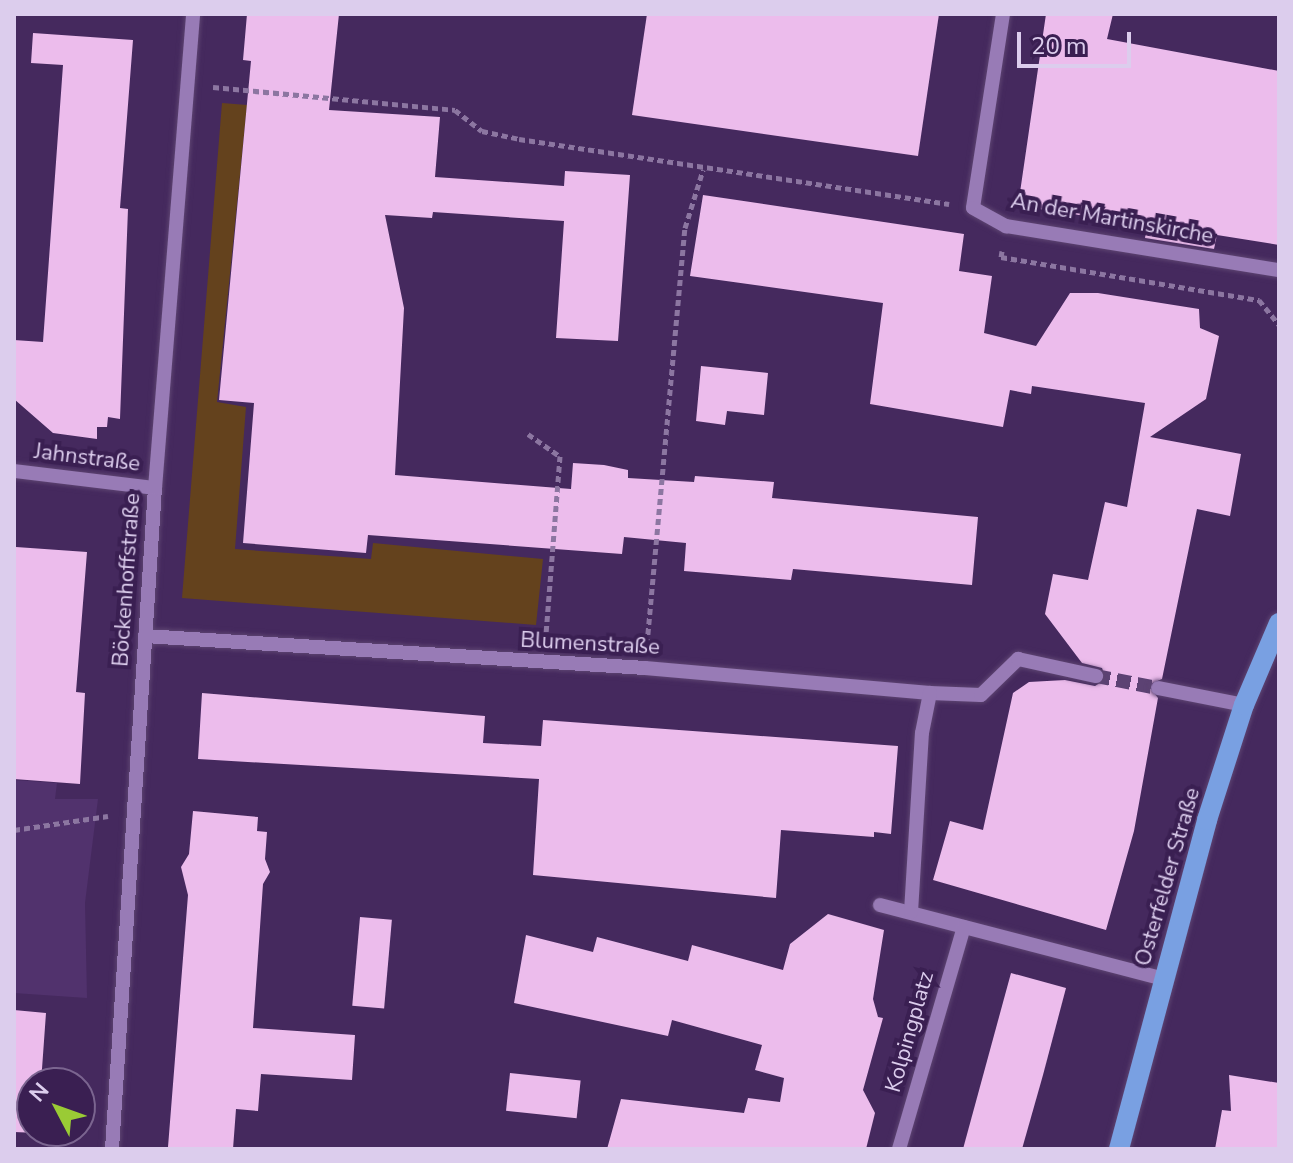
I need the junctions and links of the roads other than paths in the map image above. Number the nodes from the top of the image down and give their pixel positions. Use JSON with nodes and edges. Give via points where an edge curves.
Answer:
{"nodes":[{"id":1,"x":193,"y":14,"type":"edge"},
{"id":2,"x":1003,"y":14,"type":"edge"},
{"id":3,"x":1279,"y":270,"type":"edge"},
{"id":4,"x":14,"y":471,"type":"edge"},
{"id":5,"x":155,"y":488,"type":"junction"},
{"id":6,"x":1279,"y":623,"type":"edge"},
{"id":7,"x":145,"y":636,"type":"junction"},
{"id":8,"x":1096,"y":676,"type":"tunnel mouth"},
{"id":9,"x":1158,"y":688,"type":"tunnel mouth"},
{"id":10,"x":930,"y":693,"type":"junction"},
{"id":11,"x":1244,"y":705,"type":"junction"},
{"id":12,"x":880,"y":905,"type":"dead end"},
{"id":13,"x":911,"y":912,"type":"junction"},
{"id":14,"x":964,"y":927,"type":"junction"},
{"id":15,"x":1165,"y":979,"type":"junction"},
{"id":16,"x":112,"y":1149,"type":"edge"},
{"id":17,"x":899,"y":1149,"type":"edge"},
{"id":18,"x":1119,"y":1149,"type":"edge"}],
"edges":[{"from":1,"to":5,"type":"street","name":"Böckenhoffstraße"},
{"from":2,"to":3,"type":"street","name":"An der Martinskirche","via":[[973,208],[1006,226]]},
{"from":4,"to":5,"type":"street","name":"Jahnstraße"},
{"from":5,"to":7,"type":"street","name":"Böckenhoffstraße"},
{"from":6,"to":11,"type":"main road","name":"Osterfelder Straße"},
{"from":7,"to":10,"type":"street","name":"Blumenstraße","via":[[645,668]]},
{"from":7,"to":16,"type":"street","name":"Böckenhoffstraße"},
{"from":8,"to":10,"type":"street","name":"Blumenstraße","via":[[1018,659],[981,695]]},
{"from":9,"to":11,"type":"street"},
{"from":10,"to":13,"type":"street"},
{"from":11,"to":15,"type":"main road","name":"Osterfelder Straße"},
{"from":12,"to":13,"type":"street"},
{"from":13,"to":14,"type":"street"},
{"from":14,"to":15,"type":"street"},
{"from":14,"to":17,"type":"street","name":"Kolpingplatz"},
{"from":15,"to":18,"type":"main road","name":"Osterfelder Straße"}]}
